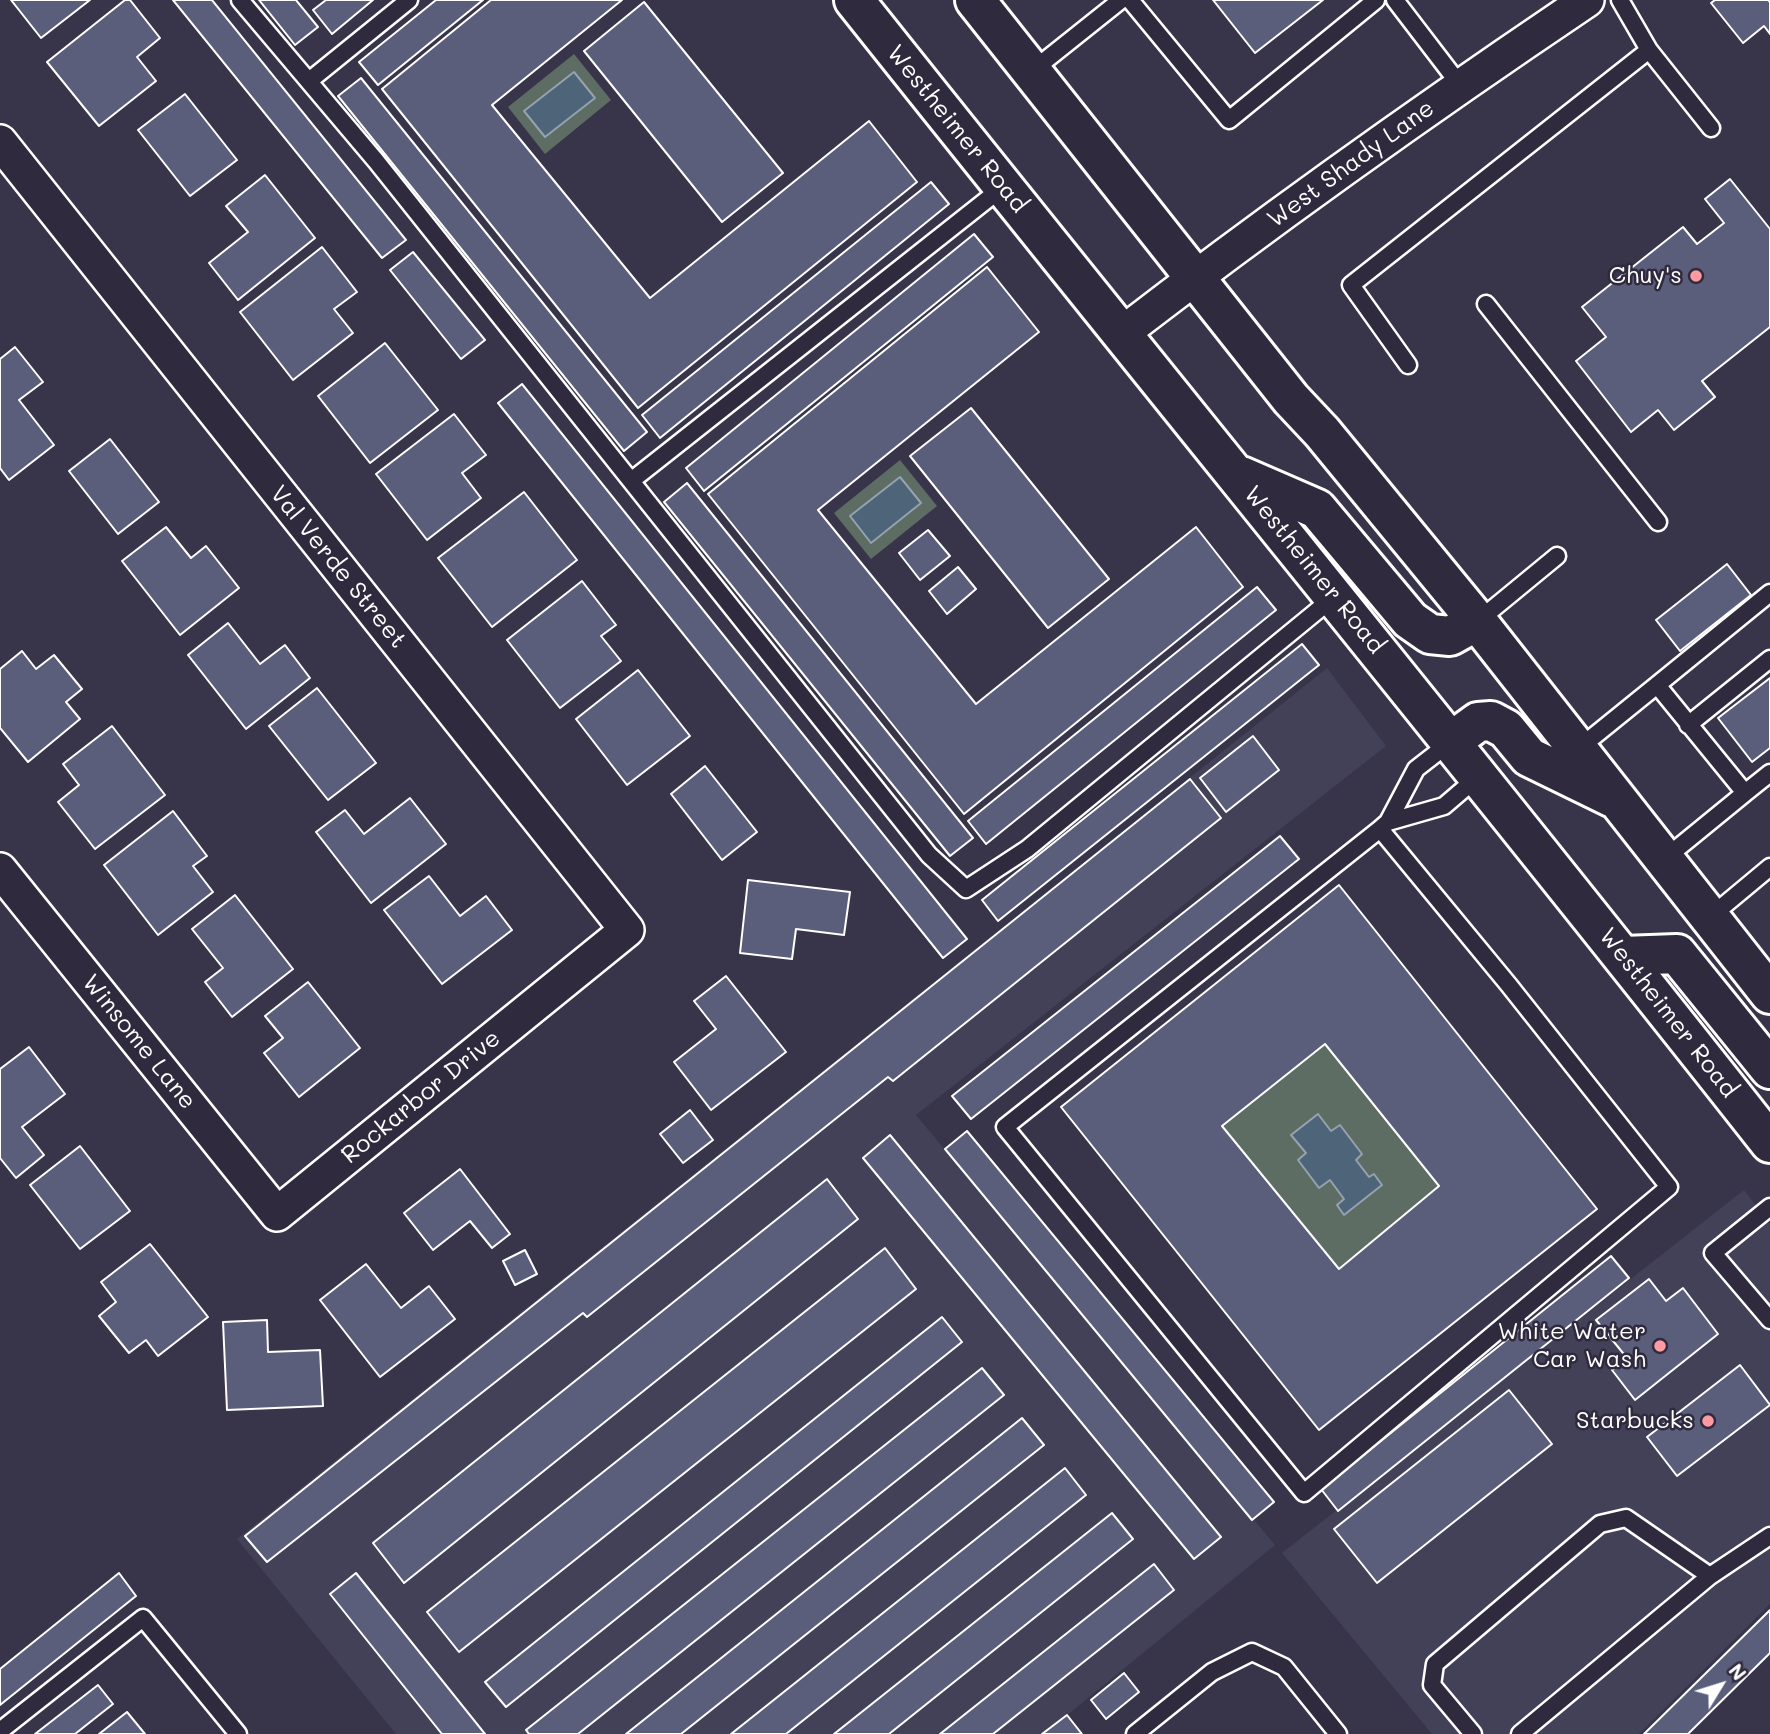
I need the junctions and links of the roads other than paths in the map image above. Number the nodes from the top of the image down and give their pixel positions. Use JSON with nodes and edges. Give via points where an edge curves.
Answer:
{"nodes":[{"id":1,"x":240,"y":0,"type":"edge"},
{"id":2,"x":409,"y":0,"type":"edge"},
{"id":3,"x":854,"y":0,"type":"edge"},
{"id":4,"x":975,"y":0,"type":"edge"},
{"id":5,"x":1121,"y":0,"type":"edge"},
{"id":6,"x":1129,"y":0,"type":"edge"},
{"id":7,"x":1376,"y":0,"type":"edge"},
{"id":8,"x":1395,"y":0,"type":"edge"},
{"id":9,"x":1587,"y":0,"type":"edge"},
{"id":10,"x":1620,"y":0,"type":"edge"},
{"id":11,"x":1649,"y":50,"type":"junction"},
{"id":12,"x":1032,"y":71,"type":"junction"},
{"id":13,"x":309,"y":81,"type":"junction"},
{"id":14,"x":1460,"y":85,"type":"junction"},
{"id":15,"x":1711,"y":128,"type":"dead end"},
{"id":16,"x":0,"y":142,"type":"edge"},
{"id":17,"x":1003,"y":187,"type":"junction"},
{"id":18,"x":1196,"y":276,"type":"junction"},
{"id":19,"x":1486,"y":304,"type":"dead end"},
{"id":20,"x":1120,"y":335,"type":"junction"},
{"id":21,"x":1408,"y":365,"type":"dead end"},
{"id":22,"x":1236,"y":473,"type":"junction"},
{"id":23,"x":631,"y":481,"type":"junction"},
{"id":24,"x":1658,"y":522,"type":"dead end"},
{"id":25,"x":1557,"y":556,"type":"dead end"},
{"id":26,"x":1770,"y":593,"type":"edge"},
{"id":27,"x":1335,"y":596,"type":"junction"},
{"id":28,"x":1478,"y":621,"type":"junction"},
{"id":29,"x":1770,"y":659,"type":"edge"},
{"id":30,"x":1657,"y":685,"type":"junction"},
{"id":31,"x":1688,"y":725,"type":"junction"},
{"id":32,"x":1452,"y":741,"type":"junction"},
{"id":33,"x":1578,"y":749,"type":"junction"},
{"id":34,"x":1770,"y":773,"type":"edge"},
{"id":35,"x":1479,"y":776,"type":"junction"},
{"id":36,"x":1745,"y":793,"type":"junction"},
{"id":37,"x":1615,"y":799,"type":"junction"},
{"id":38,"x":1384,"y":825,"type":"junction"},
{"id":39,"x":1663,"y":860,"type":"junction"},
{"id":40,"x":1770,"y":867,"type":"edge"},
{"id":41,"x":0,"y":870,"type":"edge"},
{"id":42,"x":1709,"y":917,"type":"junction"},
{"id":43,"x":1623,"y":956,"type":"junction"},
{"id":44,"x":565,"y":980,"type":"joint"},
{"id":45,"x":1770,"y":994,"type":"edge"},
{"id":46,"x":1770,"y":1069,"type":"edge"},
{"id":47,"x":1770,"y":1143,"type":"edge"},
{"id":48,"x":1770,"y":1207,"type":"edge"},
{"id":49,"x":278,"y":1214,"type":"joint"},
{"id":50,"x":1770,"y":1320,"type":"edge"},
{"id":51,"x":1770,"y":1536,"type":"edge"},
{"id":52,"x":1710,"y":1576,"type":"junction"},
{"id":53,"x":0,"y":1731,"type":"edge"},
{"id":54,"x":238,"y":1734,"type":"edge"},
{"id":55,"x":1135,"y":1734,"type":"edge"},
{"id":56,"x":1338,"y":1734,"type":"edge"},
{"id":57,"x":1473,"y":1734,"type":"edge"},
{"id":58,"x":1520,"y":1734,"type":"edge"}],
"edges":[{"from":1,"to":13,"type":"lane"},
{"from":2,"to":13,"type":"lane"},
{"from":3,"to":17,"type":"main road","name":"Westheimer Road"},
{"from":4,"to":12,"type":"main road"},
{"from":5,"to":12,"type":"lane"},
{"from":6,"to":7,"type":"lane","via":[[1228,120]]},
{"from":8,"to":14,"type":"lane"},
{"from":9,"to":14,"type":"street","name":"West Shady Lane"},
{"from":10,"to":11,"type":"lane"},
{"from":11,"to":15,"type":"lane"},
{"from":11,"to":21,"type":"lane","via":[[1351,285]]},
{"from":12,"to":18,"type":"main road"},
{"from":13,"to":23,"type":"lane"},
{"from":14,"to":18,"type":"street","name":"West Shady Lane"},
{"from":16,"to":44,"type":"street","name":"Val Verde Street","via":[[627,930]]},
{"from":17,"to":20,"type":"main road","name":"Westheimer Road"},
{"from":17,"to":23,"type":"lane"},
{"from":18,"to":20,"type":"street","name":"West Shady Lane"},
{"from":18,"to":28,"type":"main road","via":[[1291,399]]},
{"from":19,"to":24,"type":"lane"},
{"from":20,"to":22,"type":"main road","name":"Westheimer Road"},
{"from":22,"to":27,"type":"main road","name":"Westheimer Road"},
{"from":22,"to":28,"type":"main road","via":[[1317,509],[1410,620],[1430,634],[1450,635]]},
{"from":23,"to":27,"type":"lane","via":[[929,855],[966,889],[1027,849]]},
{"from":25,"to":28,"type":"lane"},
{"from":26,"to":30,"type":"lane"},
{"from":27,"to":32,"type":"main road","name":"Westheimer Road"},
{"from":28,"to":33,"type":"main road"},
{"from":29,"to":31,"type":"lane"},
{"from":30,"to":31,"type":"lane"},
{"from":30,"to":33,"type":"lane"},
{"from":31,"to":36,"type":"lane"},
{"from":32,"to":35,"type":"main road","name":"Westheimer Road"},
{"from":32,"to":37,"type":"main road","via":[[1478,722],[1491,722],[1506,729],[1529,757]]},
{"from":32,"to":38,"type":"lane","via":[[1416,769]]},
{"from":33,"to":37,"type":"main road"},
{"from":34,"to":36,"type":"lane"},
{"from":35,"to":38,"type":"lane","via":[[1444,806]]},
{"from":35,"to":43,"type":"main road","name":"Westheimer Road"},
{"from":36,"to":39,"type":"lane"},
{"from":37,"to":39,"type":"main road"},
{"from":38,"to":38,"type":"lane","via":[[1005,1126],[1304,1493],[1669,1187]]},
{"from":39,"to":42,"type":"main road"},
{"from":40,"to":42,"type":"lane"},
{"from":41,"to":49,"type":"street","name":"Winsome Lane"},
{"from":42,"to":45,"type":"main road"},
{"from":43,"to":46,"type":"main road","via":[[1677,954]]},
{"from":43,"to":47,"type":"main road","name":"Westheimer Road"},
{"from":44,"to":49,"type":"street","name":"Rockarbor Drive"},
{"from":48,"to":50,"type":"lane","via":[[1713,1253]]},
{"from":51,"to":52,"type":"lane"},
{"from":52,"to":57,"type":"lane","via":[[1626,1518],[1600,1524],[1435,1664],[1432,1685]]},
{"from":52,"to":58,"type":"lane"},
{"from":53,"to":54,"type":"lane","via":[[143,1618]]},
{"from":55,"to":56,"type":"lane","via":[[1212,1672],[1252,1652],[1284,1667]]}]}
